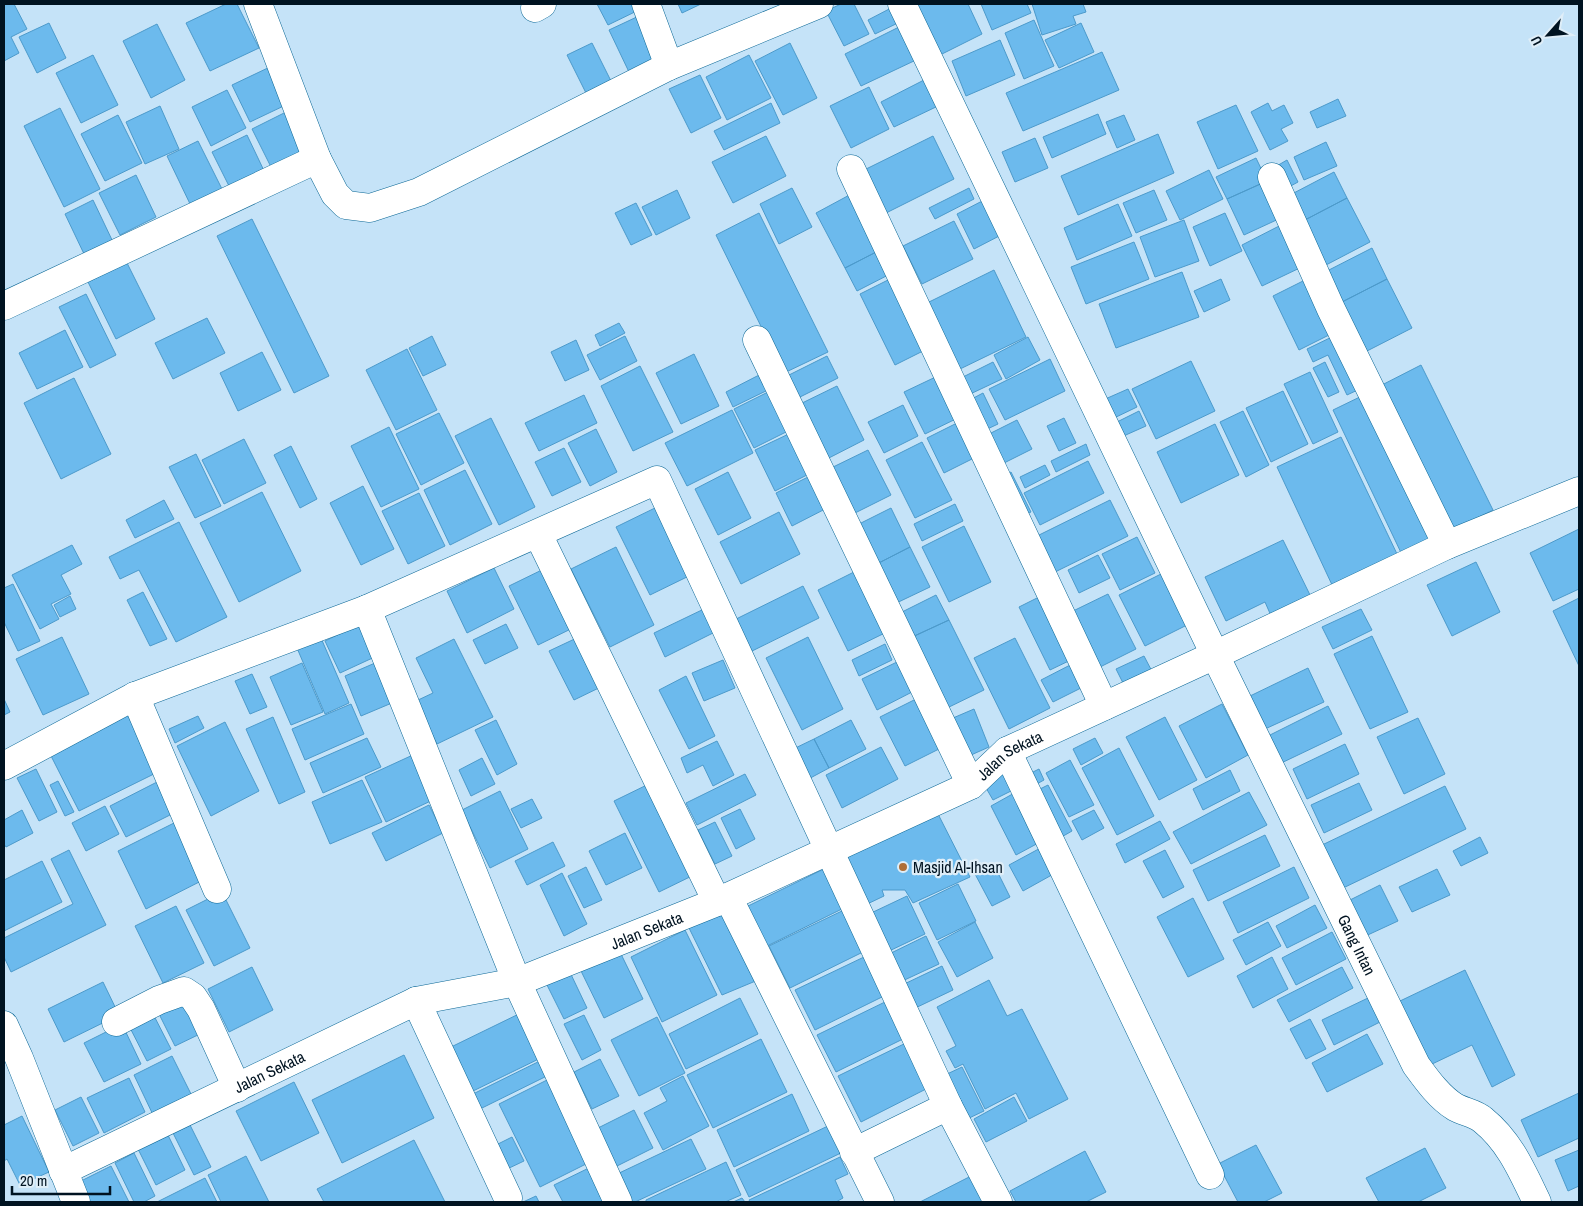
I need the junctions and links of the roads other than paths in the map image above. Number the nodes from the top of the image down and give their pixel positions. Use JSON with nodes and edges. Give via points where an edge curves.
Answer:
{"nodes":[{"id":1,"x":258,"y":4,"type":"edge"},
{"id":2,"x":646,"y":4,"type":"edge"},
{"id":3,"x":819,"y":4,"type":"edge"},
{"id":4,"x":902,"y":4,"type":"edge"},
{"id":5,"x":669,"y":66,"type":"junction"},
{"id":6,"x":317,"y":160,"type":"junction"},
{"id":7,"x":851,"y":169,"type":"dead end"},
{"id":8,"x":1272,"y":177,"type":"dead end"},
{"id":9,"x":4,"y":306,"type":"edge"},
{"id":10,"x":757,"y":340,"type":"dead end"},
{"id":11,"x":1579,"y":491,"type":"edge"},
{"id":12,"x":538,"y":534,"type":"junction"},
{"id":13,"x":1447,"y":545,"type":"junction"},
{"id":14,"x":367,"y":609,"type":"junction"},
{"id":15,"x":1216,"y":655,"type":"junction"},
{"id":16,"x":134,"y":696,"type":"junction"},
{"id":17,"x":1104,"y":706,"type":"junction"},
{"id":18,"x":1007,"y":751,"type":"junction"},
{"id":19,"x":4,"y":766,"type":"edge"},
{"id":20,"x":971,"y":785,"type":"junction"},
{"id":21,"x":828,"y":850,"type":"junction"},
{"id":22,"x":217,"y":889,"type":"dead end"},
{"id":23,"x":722,"y":899,"type":"junction"},
{"id":24,"x":517,"y":982,"type":"junction"},
{"id":25,"x":416,"y":1001,"type":"junction"},
{"id":26,"x":116,"y":1022,"type":"dead end"},
{"id":27,"x":4,"y":1025,"type":"edge"},
{"id":28,"x":237,"y":1088,"type":"junction"},
{"id":29,"x":948,"y":1106,"type":"junction"},
{"id":30,"x":854,"y":1152,"type":"junction"},
{"id":31,"x":62,"y":1171,"type":"junction"},
{"id":32,"x":1210,"y":1175,"type":"dead end"},
{"id":33,"x":508,"y":1198,"type":"dead end"},
{"id":34,"x":76,"y":1202,"type":"edge"},
{"id":35,"x":618,"y":1202,"type":"edge"},
{"id":36,"x":880,"y":1202,"type":"edge"},
{"id":37,"x":998,"y":1202,"type":"edge"},
{"id":38,"x":1537,"y":1202,"type":"edge"}],
"edges":[{"from":1,"to":6,"type":"street"},
{"from":2,"to":5,"type":"street"},
{"from":3,"to":5,"type":"street"},
{"from":4,"to":15,"type":"street","name":"Gang Intan"},
{"from":5,"to":6,"type":"street","via":[[419,192],[370,208],[346,205],[335,194]]},
{"from":6,"to":9,"type":"street"},
{"from":7,"to":17,"type":"street"},
{"from":8,"to":13,"type":"street","via":[[1330,309]]},
{"from":10,"to":20,"type":"street"},
{"from":11,"to":13,"type":"street","name":"Jalan Sekata"},
{"from":12,"to":14,"type":"street"},
{"from":12,"to":21,"type":"street","via":[[657,480]]},
{"from":12,"to":23,"type":"street"},
{"from":13,"to":15,"type":"street","name":"Jalan Sekata"},
{"from":14,"to":16,"type":"street"},
{"from":14,"to":24,"type":"street"},
{"from":15,"to":17,"type":"street","name":"Jalan Sekata"},
{"from":15,"to":38,"type":"street","name":"Gang Intan","via":[[1416,1064],[1430,1085],[1454,1106],[1481,1118],[1502,1138]]},
{"from":16,"to":19,"type":"street"},
{"from":16,"to":22,"type":"street"},
{"from":17,"to":18,"type":"street","name":"Jalan Sekata"},
{"from":18,"to":20,"type":"street","name":"Jalan Sekata"},
{"from":18,"to":32,"type":"street"},
{"from":20,"to":21,"type":"street","name":"Jalan Sekata"},
{"from":21,"to":23,"type":"street","name":"Jalan Sekata"},
{"from":21,"to":29,"type":"street"},
{"from":23,"to":24,"type":"street","name":"Jalan Sekata"},
{"from":23,"to":30,"type":"street"},
{"from":24,"to":25,"type":"street","name":"Jalan Sekata"},
{"from":24,"to":35,"type":"street"},
{"from":25,"to":28,"type":"street","name":"Jalan Sekata"},
{"from":25,"to":33,"type":"street"},
{"from":26,"to":28,"type":"street","via":[[184,991],[201,1009]]},
{"from":27,"to":31,"type":"street"},
{"from":28,"to":31,"type":"street","name":"Jalan Sekata"},
{"from":29,"to":30,"type":"street"},
{"from":29,"to":37,"type":"street"},
{"from":30,"to":36,"type":"street"},
{"from":31,"to":34,"type":"street"}]}
